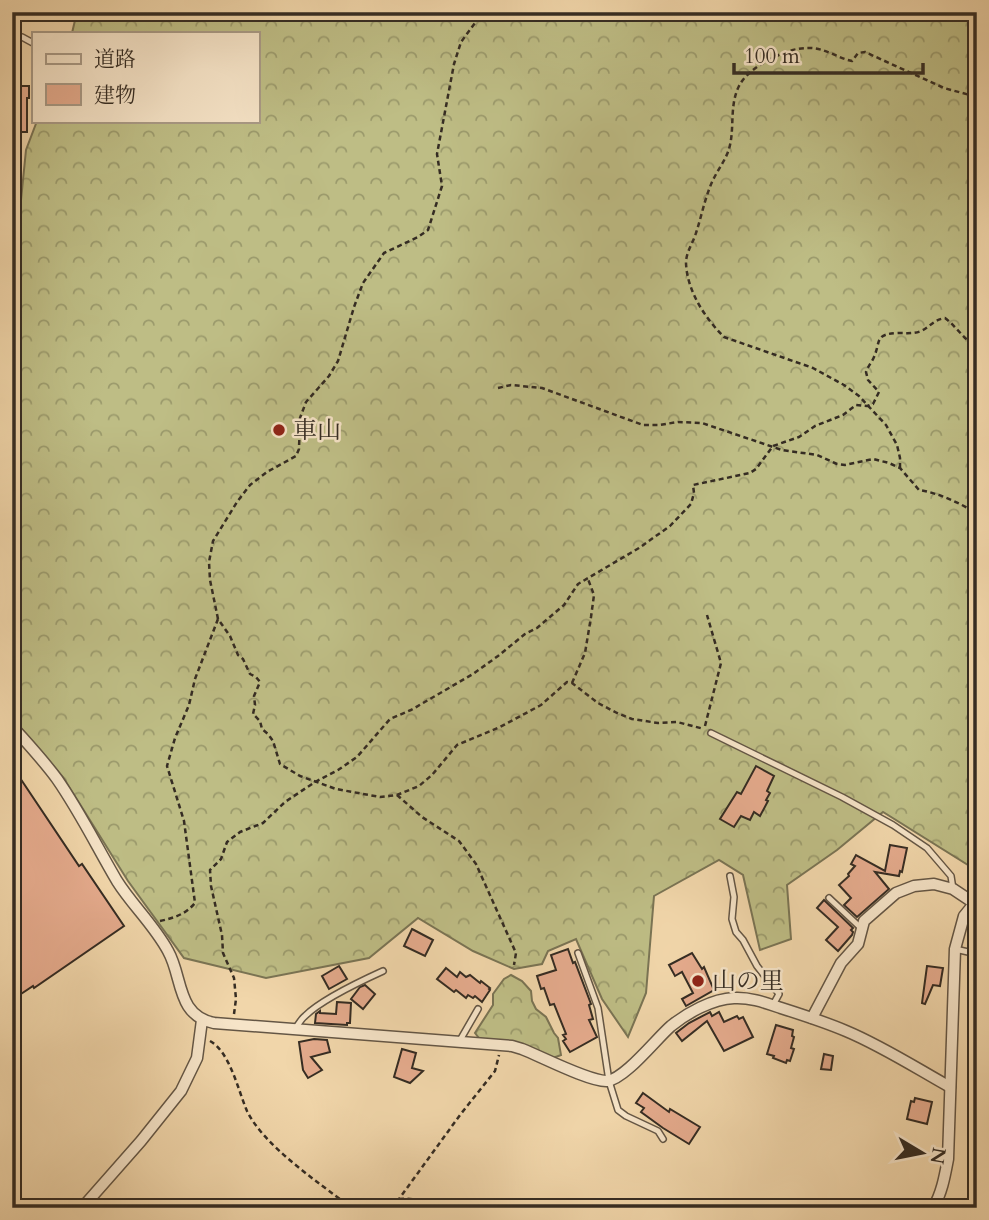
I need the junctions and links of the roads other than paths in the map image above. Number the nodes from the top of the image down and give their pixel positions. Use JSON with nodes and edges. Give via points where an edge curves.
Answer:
{"nodes":[{"id":1,"x":12,"y":36,"type":"edge"},
{"id":2,"x":32,"y":42,"type":"edge"},
{"id":3,"x":12,"y":726,"type":"edge"},
{"id":4,"x":711,"y":733,"type":"road end"},
{"id":5,"x":730,"y":876,"type":"dead end"},
{"id":6,"x":953,"y":889,"type":"junction"},
{"id":7,"x":829,"y":898,"type":"dead end"},
{"id":8,"x":975,"y":902,"type":"edge"},
{"id":9,"x":862,"y":929,"type":"junction"},
{"id":10,"x":955,"y":949,"type":"junction"},
{"id":11,"x":578,"y":953,"type":"dead end"},
{"id":12,"x":977,"y":954,"type":"edge"},
{"id":13,"x":383,"y":971,"type":"dead end"},
{"id":14,"x":773,"y":1005,"type":"junction"},
{"id":15,"x":478,"y":1009,"type":"dead end"},
{"id":16,"x":812,"y":1018,"type":"junction"},
{"id":17,"x":202,"y":1020,"type":"junction"},
{"id":18,"x":295,"y":1029,"type":"junction"},
{"id":19,"x":459,"y":1042,"type":"junction"},
{"id":20,"x":609,"y":1081,"type":"junction"},
{"id":21,"x":950,"y":1087,"type":"junction"},
{"id":22,"x":663,"y":1139,"type":"dead end"},
{"id":23,"x":82,"y":1208,"type":"edge"},
{"id":24,"x":933,"y":1208,"type":"edge"}],
"edges":[{"from":1,"to":2,"type":"lane"},
{"from":3,"to":17,"type":"street","via":[[56,778],[118,883],[169,952],[184,999]]},
{"from":4,"to":6,"type":"lane","via":[[893,825],[927,848],[951,876]]},
{"from":5,"to":14,"type":"lane","via":[[736,932],[779,994]]},
{"from":6,"to":8,"type":"street"},
{"from":6,"to":9,"type":"street","via":[[934,884],[914,886],[896,894],[864,921]]},
{"from":7,"to":9,"type":"lane"},
{"from":8,"to":10,"type":"street","via":[[964,916]]},
{"from":9,"to":16,"type":"street","via":[[858,944],[841,963]]},
{"from":10,"to":12,"type":"lane"},
{"from":10,"to":21,"type":"street"},
{"from":11,"to":20,"type":"lane","via":[[598,1008]]},
{"from":13,"to":18,"type":"lane","via":[[321,1004]]},
{"from":14,"to":16,"type":"street"},
{"from":14,"to":20,"type":"street","via":[[731,998],[702,1007],[670,1027]]},
{"from":15,"to":19,"type":"lane"},
{"from":16,"to":21,"type":"street","via":[[848,1031]]},
{"from":17,"to":18,"type":"street"},
{"from":17,"to":23,"type":"street","via":[[197,1058],[181,1091]]},
{"from":18,"to":19,"type":"street"},
{"from":19,"to":20,"type":"street","via":[[522,1049],[590,1078]]},
{"from":20,"to":22,"type":"lane","via":[[618,1110],[658,1131]]},
{"from":21,"to":24,"type":"street","via":[[948,1159]]}]}
